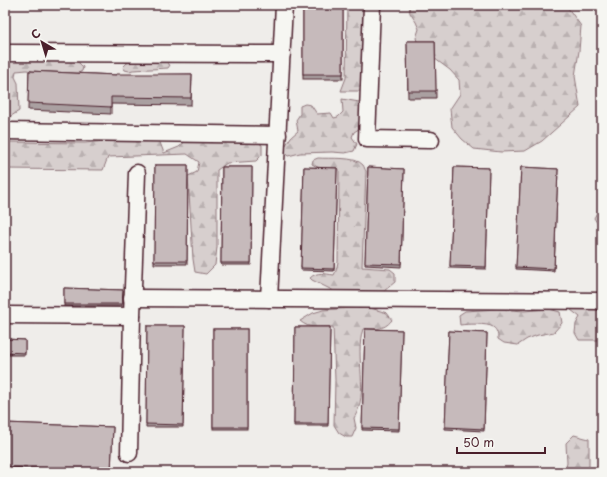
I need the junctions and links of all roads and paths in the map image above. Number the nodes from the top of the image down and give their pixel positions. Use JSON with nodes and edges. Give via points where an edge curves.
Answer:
{"nodes":[{"id":1,"x":284,"y":5,"type":"edge"},
{"id":2,"x":372,"y":5,"type":"edge"},
{"id":3,"x":5,"y":53,"type":"edge"},
{"id":4,"x":282,"y":54,"type":"junction"},
{"id":5,"x":5,"y":132,"type":"edge"},
{"id":6,"x":278,"y":135,"type":"junction"},
{"id":7,"x":431,"y":140,"type":"dead end"},
{"id":8,"x":137,"y":173,"type":"dead end"},
{"id":9,"x":132,"y":298,"type":"junction"},
{"id":10,"x":269,"y":299,"type":"junction"},
{"id":11,"x":602,"y":301,"type":"edge"},
{"id":12,"x":5,"y":315,"type":"edge"},
{"id":13,"x":132,"y":316,"type":"junction"},
{"id":14,"x":128,"y":453,"type":"dead end"}],
"edges":[{"from":1,"to":4,"type":"lane"},
{"from":2,"to":7,"type":"lane","via":[[367,139]]},
{"from":3,"to":4,"type":"lane"},
{"from":4,"to":6,"type":"lane"},
{"from":5,"to":6,"type":"lane"},
{"from":6,"to":10,"type":"lane"},
{"from":8,"to":9,"type":"lane"},
{"from":9,"to":10,"type":"lane"},
{"from":9,"to":13,"type":"lane"},
{"from":10,"to":11,"type":"lane"},
{"from":12,"to":13,"type":"lane"},
{"from":13,"to":14,"type":"lane"}]}
